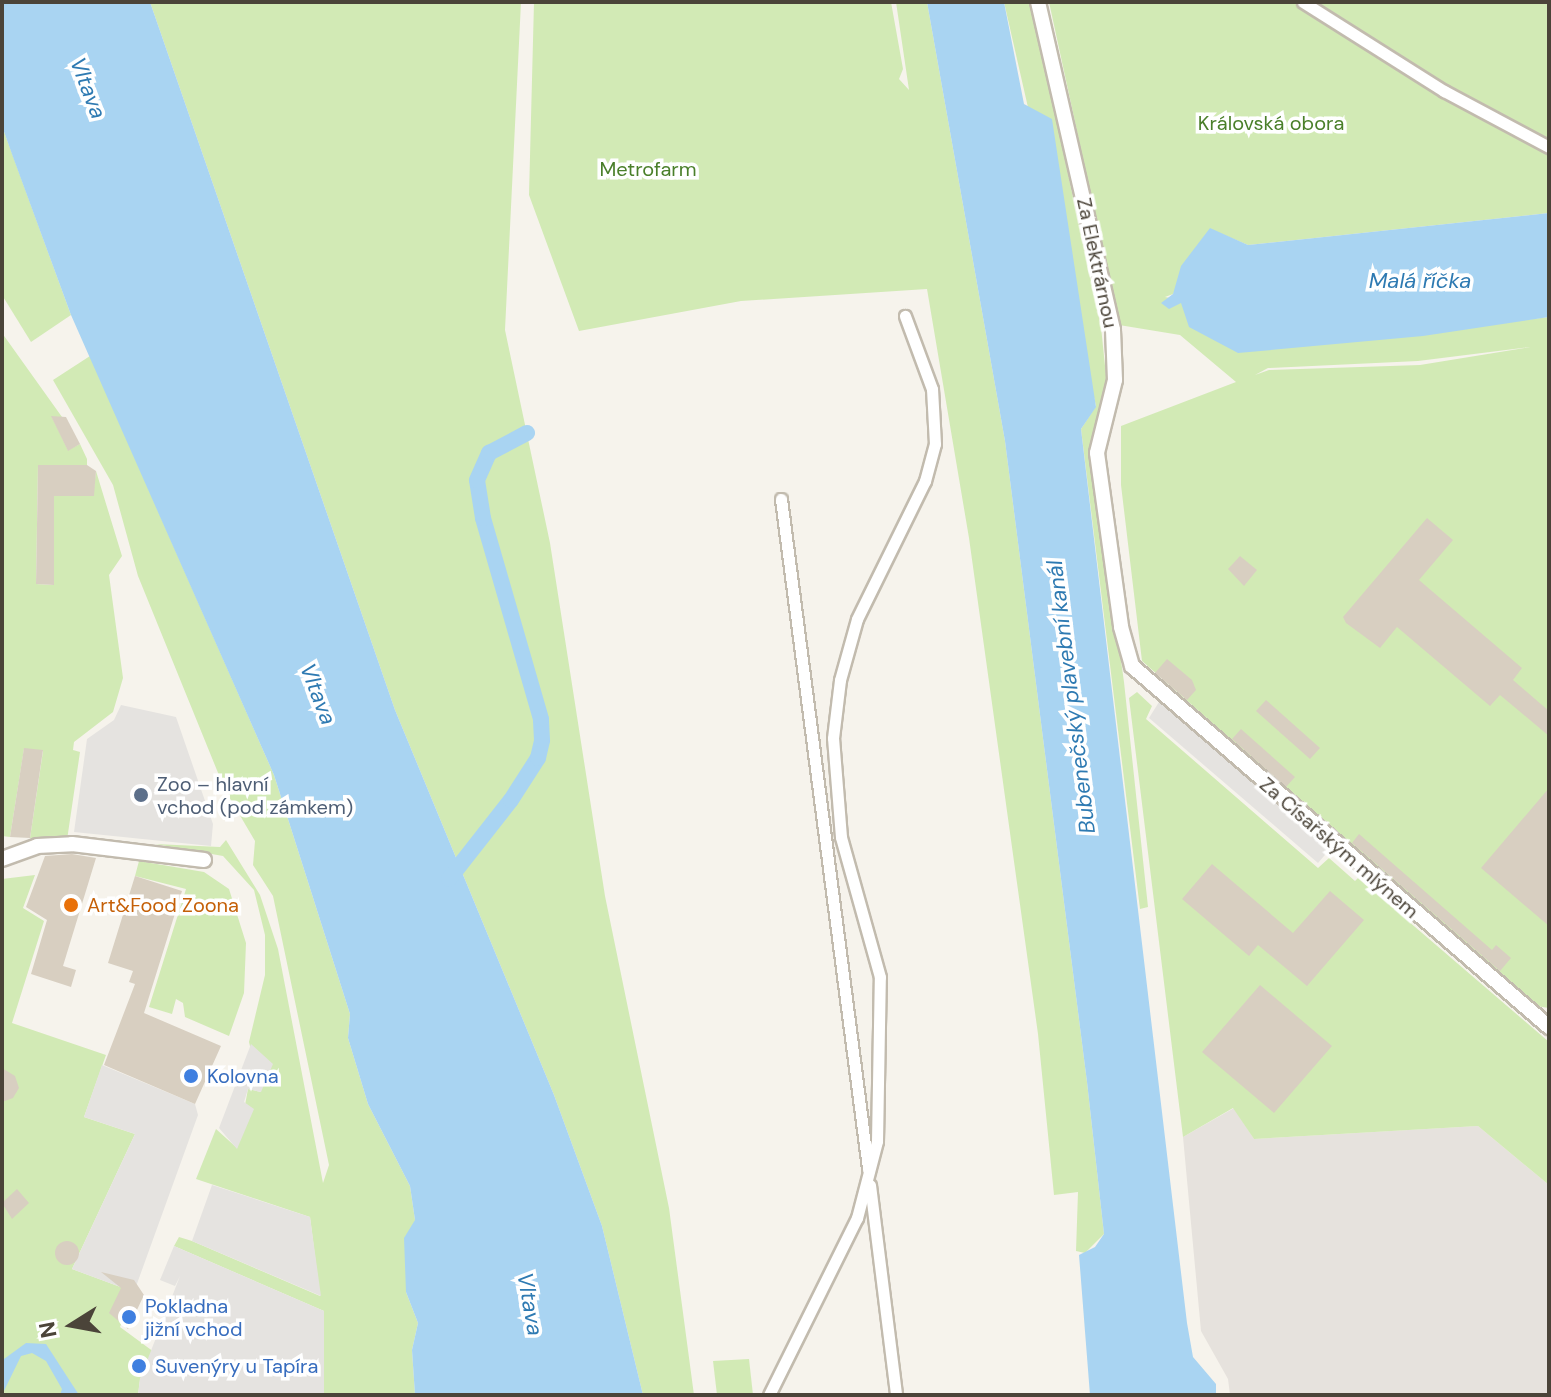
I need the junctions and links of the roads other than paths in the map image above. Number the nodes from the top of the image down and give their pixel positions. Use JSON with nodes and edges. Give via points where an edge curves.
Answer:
{"nodes":[{"id":1,"x":1038,"y":2,"type":"edge"},
{"id":2,"x":1303,"y":2,"type":"edge"},
{"id":3,"x":1549,"y":147,"type":"edge"},
{"id":4,"x":905,"y":316,"type":"dead end"},
{"id":5,"x":781,"y":499,"type":"dead end"},
{"id":6,"x":1132,"y":666,"type":"joint"},
{"id":7,"x":2,"y":859,"type":"edge"},
{"id":8,"x":204,"y":860,"type":"dead end"},
{"id":9,"x":1549,"y":1027,"type":"edge"},
{"id":10,"x":869,"y":1177,"type":"junction"},
{"id":11,"x":769,"y":1395,"type":"edge"},
{"id":12,"x":896,"y":1395,"type":"edge"}],
"edges":[{"from":1,"to":6,"type":"street","name":"Za Elektrárnou","via":[[1113,330],[1115,380],[1097,453],[1121,627]]},
{"from":2,"to":3,"type":"street","via":[[1444,91]]},
{"from":4,"to":10,"type":"street","via":[[932,389],[935,444],[925,481],[857,619],[840,680],[833,738],[841,837],[880,977],[879,1114]]},
{"from":5,"to":10,"type":"street"},
{"from":6,"to":9,"type":"street","name":"Za Císařským mlýnem"},
{"from":7,"to":8,"type":"street","via":[[37,846],[72,844]]},
{"from":10,"to":11,"type":"street","via":[[841,1256]]},
{"from":10,"to":12,"type":"street"}]}
